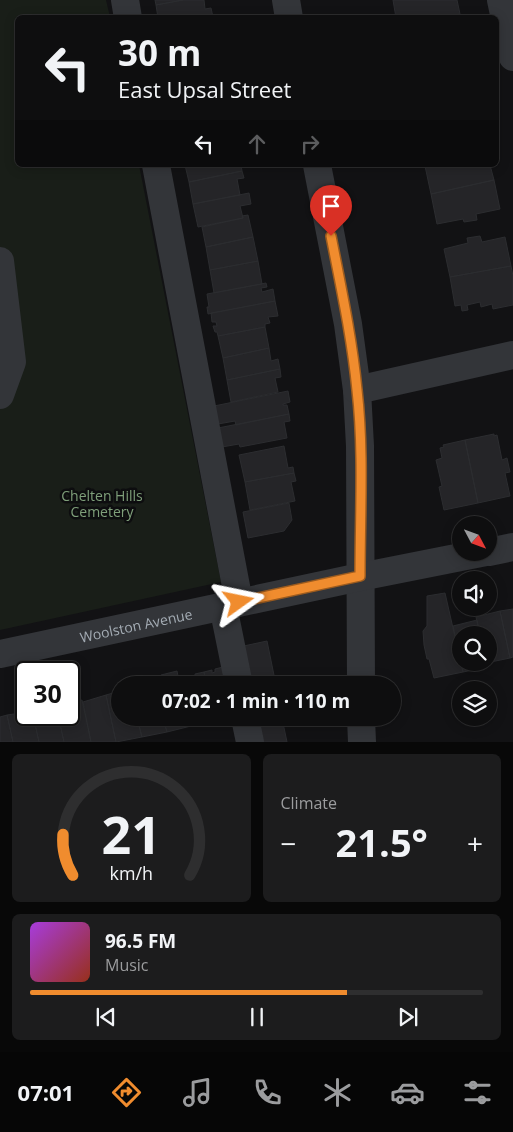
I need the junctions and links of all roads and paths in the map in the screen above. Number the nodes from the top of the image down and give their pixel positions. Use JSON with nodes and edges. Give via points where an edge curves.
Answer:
{"nodes":[{"id":1,"x":125,"y":0,"type":"edge"},
{"id":2,"x":286,"y":0,"type":"edge"},
{"id":3,"x":501,"y":0,"type":"edge"},
{"id":4,"x":128,"y":15,"type":"edge"},
{"id":5,"x":289,"y":15,"type":"edge"},
{"id":6,"x":513,"y":56,"type":"edge"},
{"id":7,"x":156,"y":167,"type":"edge"},
{"id":8,"x":318,"y":167,"type":"edge"},
{"id":9,"x":0,"y":261,"type":"edge"},
{"id":10,"x":513,"y":355,"type":"edge"},
{"id":11,"x":357,"y":390,"type":"junction"},
{"id":12,"x":0,"y":395,"type":"edge"},
{"id":13,"x":513,"y":548,"type":"edge"},
{"id":14,"x":498,"y":550,"type":"edge"},
{"id":15,"x":452,"y":559,"type":"edge"},
{"id":16,"x":360,"y":576,"type":"junction"},
{"id":17,"x":231,"y":604,"type":"junction"},
{"id":18,"x":0,"y":654,"type":"edge"},
{"id":19,"x":237,"y":676,"type":"edge"},
{"id":20,"x":361,"y":676,"type":"edge"},
{"id":21,"x":247,"y":726,"type":"edge"},
{"id":22,"x":361,"y":726,"type":"edge"},
{"id":23,"x":250,"y":742,"type":"edge"},
{"id":24,"x":362,"y":742,"type":"edge"}],
"edges":[{"from":1,"to":4,"type":"street"},
{"from":2,"to":5,"type":"street"},
{"from":3,"to":6,"type":"street"},
{"from":7,"to":17,"type":"street"},
{"from":8,"to":11,"type":"street"},
{"from":9,"to":12,"type":"street","via":[[12,362]]},
{"from":10,"to":11,"type":"street"},
{"from":11,"to":16,"type":"street"},
{"from":13,"to":14,"type":"street","name":"Woolston Avenue"},
{"from":15,"to":16,"type":"street","name":"Woolston Avenue"},
{"from":16,"to":17,"type":"street","name":"Woolston Avenue"},
{"from":16,"to":20,"type":"street"},
{"from":17,"to":18,"type":"street","name":"Woolston Avenue"},
{"from":17,"to":19,"type":"street"},
{"from":21,"to":23,"type":"street"},
{"from":22,"to":24,"type":"street"}]}
